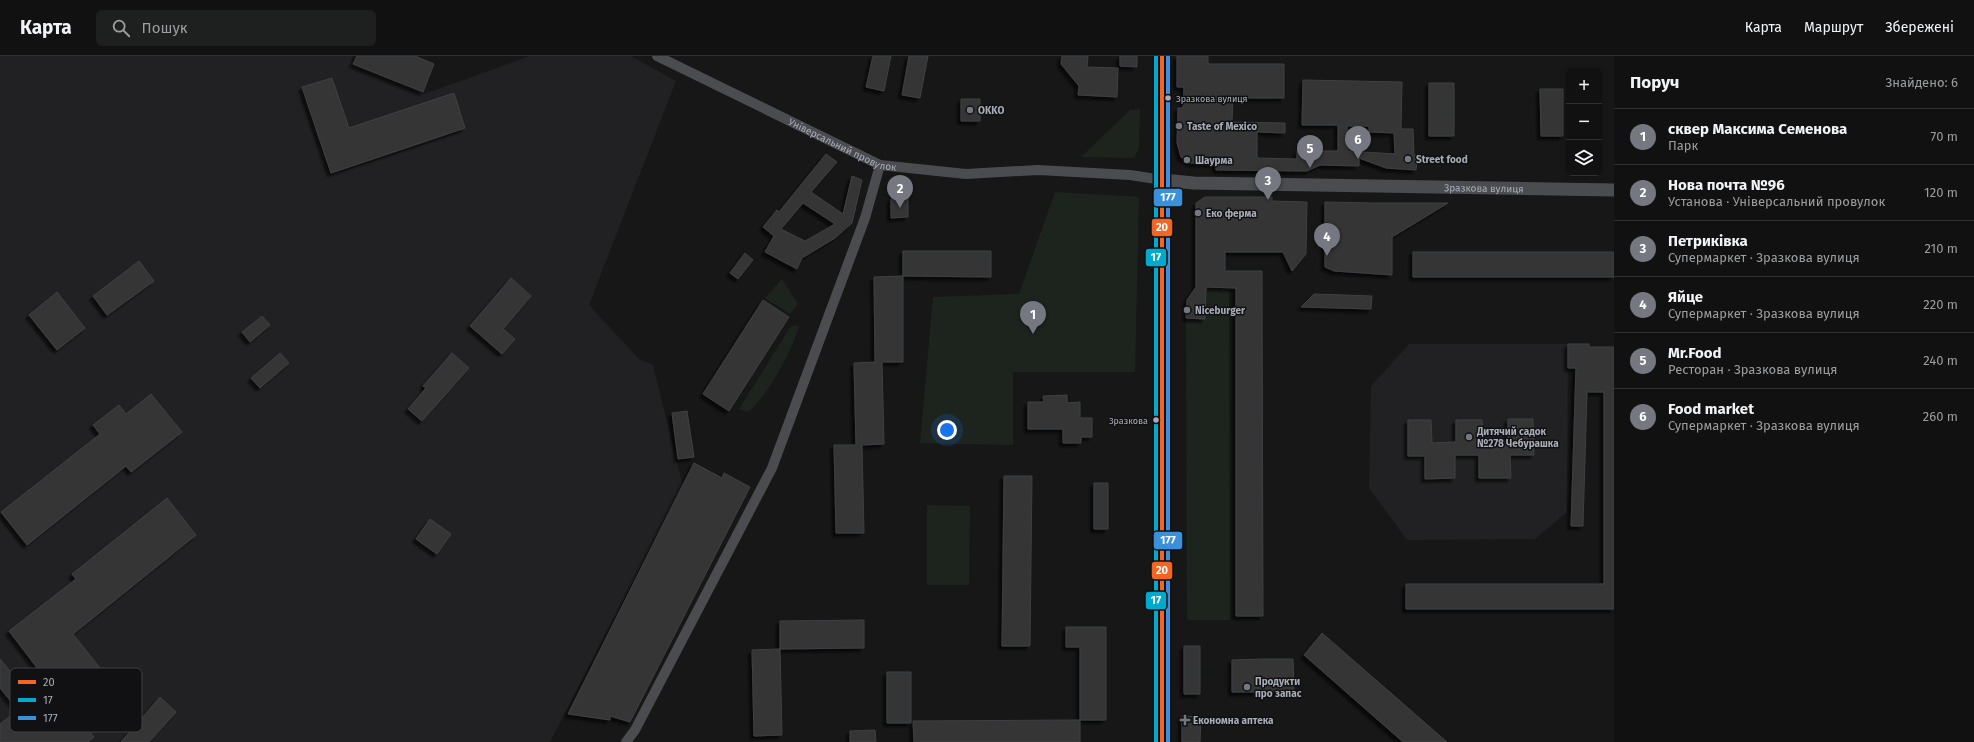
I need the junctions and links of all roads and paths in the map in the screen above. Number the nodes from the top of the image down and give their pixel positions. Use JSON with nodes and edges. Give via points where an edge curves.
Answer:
{"nodes":[{"id":1,"x":657,"y":56,"type":"edge"},
{"id":2,"x":1162,"y":56,"type":"edge"},
{"id":3,"x":880,"y":165,"type":"junction"},
{"id":4,"x":1163,"y":180,"type":"junction"},
{"id":5,"x":1614,"y":190,"type":"edge"},
{"id":6,"x":626,"y":742,"type":"edge"},
{"id":7,"x":1162,"y":742,"type":"edge"}],
"edges":[{"from":1,"to":3,"type":"street","name":"Універсальний провулок"},
{"from":2,"to":4,"type":"main road"},
{"from":3,"to":4,"type":"street","name":"Універсальний провулок","via":[[966,174],[1038,170],[1130,175]]},
{"from":3,"to":6,"type":"street","via":[[865,218],[772,468]]},
{"from":4,"to":5,"type":"street","name":"Зразкова вулиця","via":[[1202,183]]},
{"from":4,"to":7,"type":"main road"}]}
